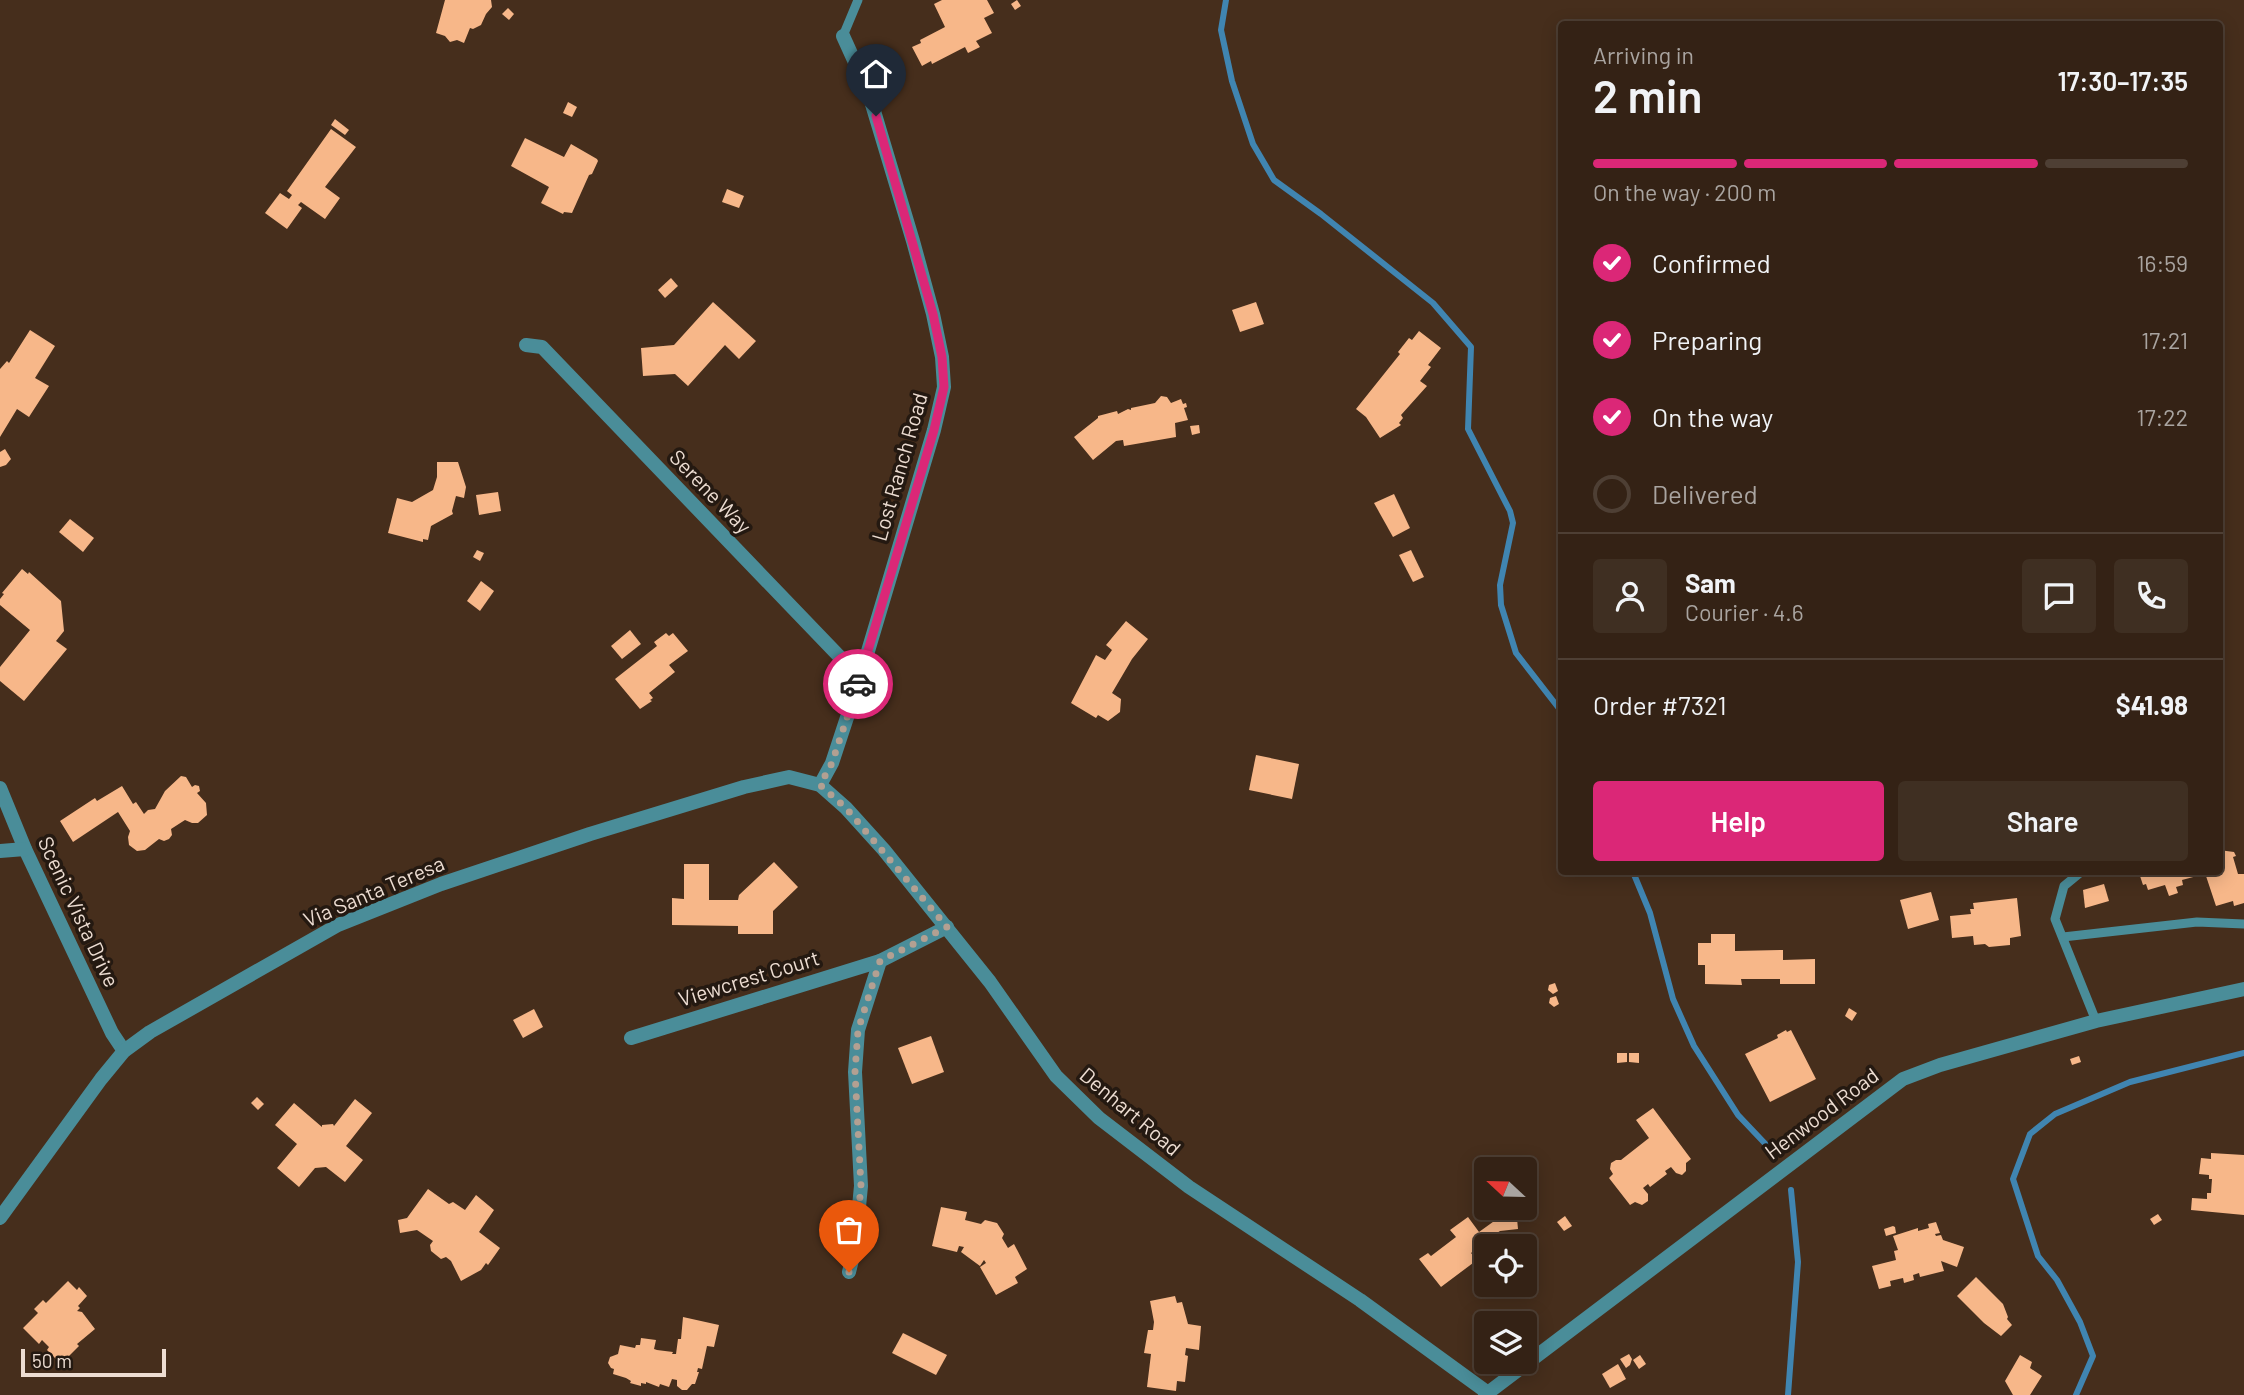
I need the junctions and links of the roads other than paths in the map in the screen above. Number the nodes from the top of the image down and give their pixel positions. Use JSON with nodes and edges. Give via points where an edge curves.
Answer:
{"nodes":[{"id":1,"x":858,"y":0,"type":"edge"},
{"id":2,"x":843,"y":36,"type":"joint"},
{"id":3,"x":526,"y":345,"type":"dead end"},
{"id":4,"x":860,"y":678,"type":"junction"},
{"id":5,"x":820,"y":785,"type":"junction"},
{"id":6,"x":0,"y":788,"type":"edge"},
{"id":7,"x":25,"y":849,"type":"junction"},
{"id":8,"x":0,"y":851,"type":"edge"},
{"id":9,"x":2077,"y":875,"type":"edge"},
{"id":10,"x":2244,"y":924,"type":"edge"},
{"id":11,"x":947,"y":927,"type":"junction"},
{"id":12,"x":2063,"y":937,"type":"junction"},
{"id":13,"x":880,"y":961,"type":"junction"},
{"id":14,"x":2244,"y":989,"type":"edge"},
{"id":15,"x":2096,"y":1021,"type":"junction"},
{"id":16,"x":631,"y":1038,"type":"dead end"},
{"id":17,"x":124,"y":1051,"type":"junction"},
{"id":18,"x":0,"y":1218,"type":"edge"},
{"id":19,"x":849,"y":1272,"type":"dead end"},
{"id":20,"x":1486,"y":1394,"type":"edge"}],
"edges":[{"from":1,"to":2,"type":"lane"},
{"from":2,"to":4,"type":"street","name":"Lost Ranch Road","via":[[868,91],[913,241],[933,314],[944,387]]},
{"from":3,"to":4,"type":"street","name":"Serene Way","via":[[542,347]]},
{"from":4,"to":5,"type":"street","name":"Lost Ranch Road","via":[[832,763]]},
{"from":5,"to":11,"type":"street","name":"Denhart Road","via":[[846,808]]},
{"from":5,"to":17,"type":"street","name":"Via Santa Teresa","via":[[789,777],[744,787],[441,884],[338,925]]},
{"from":6,"to":7,"type":"street","name":"Scenic Vista Drive"},
{"from":7,"to":8,"type":"street"},
{"from":7,"to":17,"type":"street","name":"Scenic Vista Drive"},
{"from":9,"to":12,"type":"lane","via":[[2064,886],[2055,919]]},
{"from":10,"to":12,"type":"lane","via":[[2197,922]]},
{"from":11,"to":13,"type":"street","name":"Viewcrest Court"},
{"from":11,"to":20,"type":"street","name":"Denhart Road","via":[[1056,1076],[1099,1118],[1189,1187],[1360,1300]]},
{"from":12,"to":15,"type":"lane"},
{"from":13,"to":16,"type":"street","name":"Viewcrest Court"},
{"from":13,"to":19,"type":"street","via":[[858,1030],[855,1072],[861,1186]]},
{"from":14,"to":15,"type":"street","name":"Henwood Road"},
{"from":15,"to":20,"type":"street","name":"Henwood Road","via":[[1903,1079]]},
{"from":17,"to":18,"type":"street","name":"Via Santa Teresa"}]}
